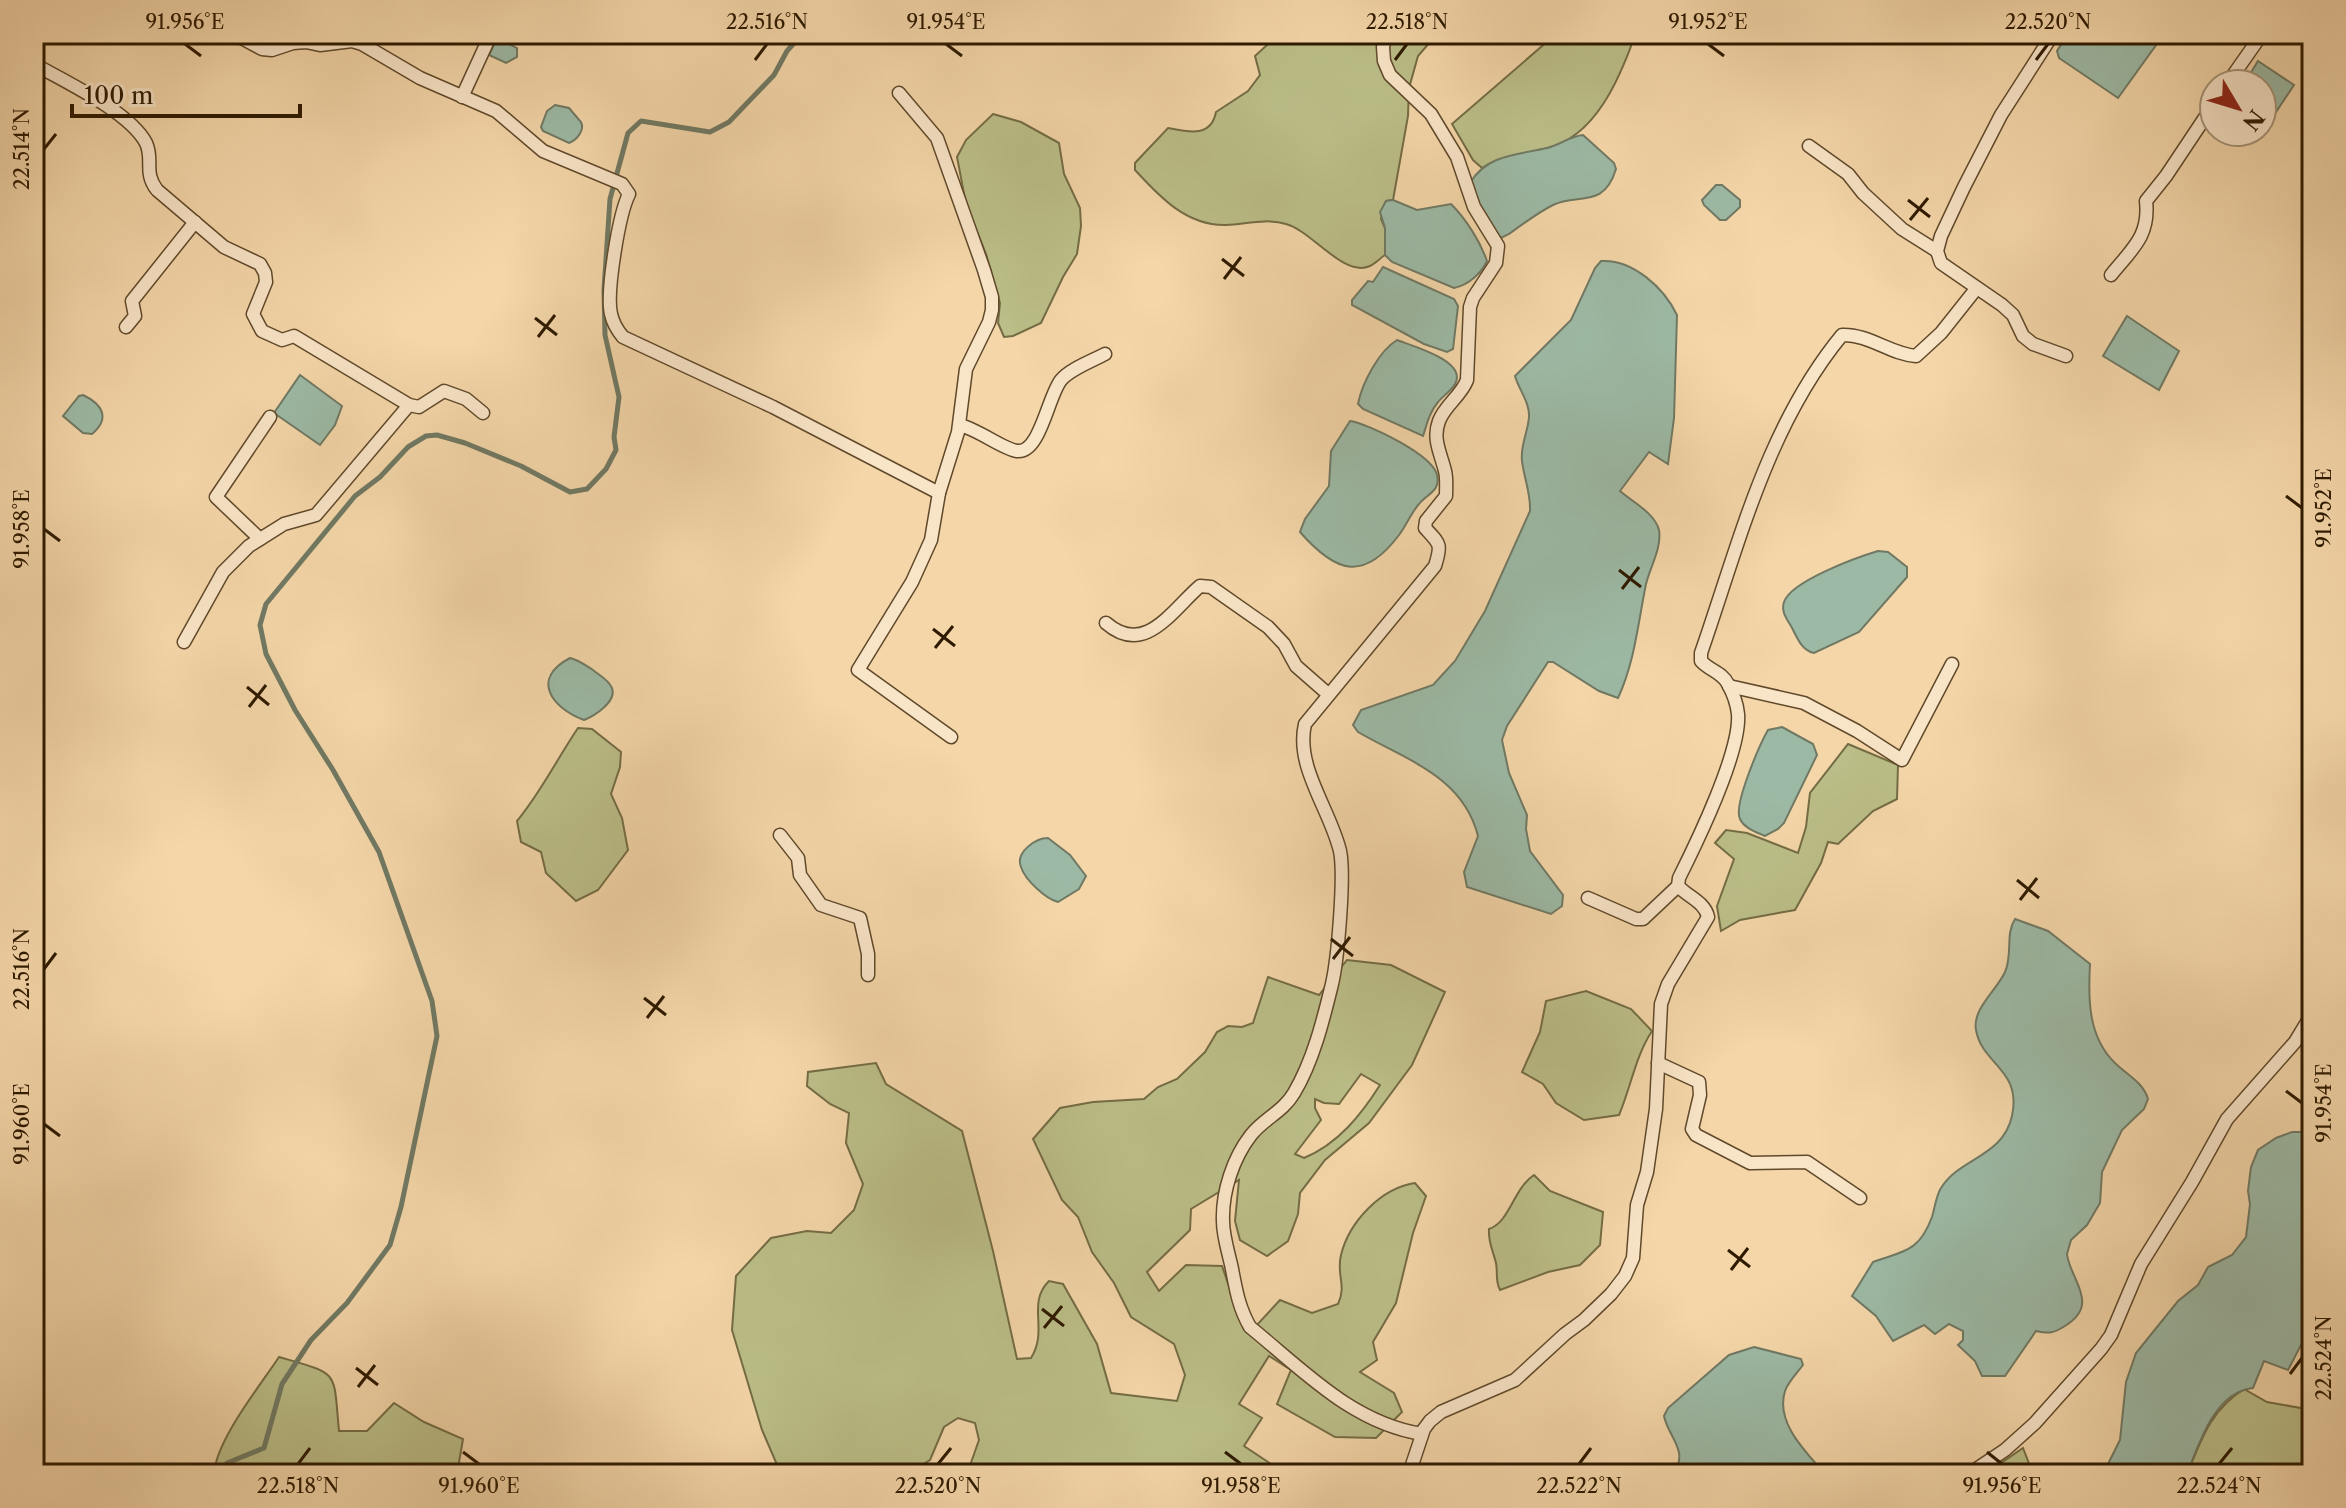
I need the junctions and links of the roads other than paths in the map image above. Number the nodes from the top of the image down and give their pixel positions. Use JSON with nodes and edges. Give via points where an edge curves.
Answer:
{"nodes":[{"id":1,"x":234,"y":34,"type":"edge"},
{"id":2,"x":491,"y":34,"type":"edge"},
{"id":3,"x":1386,"y":34,"type":"edge"},
{"id":4,"x":2053,"y":34,"type":"edge"},
{"id":5,"x":2262,"y":34,"type":"edge"},
{"id":6,"x":34,"y":64,"type":"edge"},
{"id":7,"x":2238,"y":68,"type":"edge"},
{"id":8,"x":899,"y":93,"type":"dead end"},
{"id":9,"x":462,"y":97,"type":"junction"},
{"id":10,"x":2198,"y":128,"type":"edge"},
{"id":11,"x":1809,"y":146,"type":"dead end"},
{"id":12,"x":195,"y":222,"type":"junction"},
{"id":13,"x":1937,"y":251,"type":"junction"},
{"id":14,"x":2111,"y":275,"type":"dead end"},
{"id":15,"x":1976,"y":289,"type":"junction"},
{"id":16,"x":126,"y":327,"type":"dead end"},
{"id":17,"x":1105,"y":354,"type":"dead end"},
{"id":18,"x":2066,"y":356,"type":"dead end"},
{"id":19,"x":409,"y":405,"type":"junction"},
{"id":20,"x":483,"y":413,"type":"dead end"},
{"id":21,"x":270,"y":417,"type":"dead end"},
{"id":22,"x":960,"y":425,"type":"junction"},
{"id":23,"x":939,"y":493,"type":"junction"},
{"id":24,"x":260,"y":539,"type":"junction"},
{"id":25,"x":1106,"y":623,"type":"dead end"},
{"id":26,"x":184,"y":642,"type":"dead end"},
{"id":27,"x":1952,"y":664,"type":"dead end"},
{"id":28,"x":1729,"y":686,"type":"junction"},
{"id":29,"x":1328,"y":694,"type":"junction"},
{"id":30,"x":951,"y":737,"type":"dead end"},
{"id":31,"x":780,"y":835,"type":"dead end"},
{"id":32,"x":1678,"y":886,"type":"junction"},
{"id":33,"x":1588,"y":898,"type":"dead end"},
{"id":34,"x":868,"y":975,"type":"dead end"},
{"id":35,"x":2312,"y":1014,"type":"edge"},
{"id":36,"x":1658,"y":1063,"type":"junction"},
{"id":37,"x":1860,"y":1198,"type":"dead end"},
{"id":38,"x":1422,"y":1434,"type":"junction"},
{"id":39,"x":1409,"y":1474,"type":"edge"},
{"id":40,"x":1969,"y":1474,"type":"edge"}],
"edges":[{"from":1,"to":9,"type":"street","via":[[272,50],[293,43],[352,41]]},
{"from":2,"to":9,"type":"street"},
{"from":3,"to":29,"type":"street","via":[[1384,61],[1390,75],[1431,114],[1498,246],[1496,263],[1470,307],[1467,380],[1437,429],[1446,496],[1425,528],[1440,549],[1435,566]]},
{"from":4,"to":13,"type":"street","via":[[2001,115]]},
{"from":5,"to":7,"type":"street"},
{"from":6,"to":12,"type":"street","via":[[99,101],[140,134],[148,146],[150,180]]},
{"from":8,"to":22,"type":"street","via":[[937,138],[992,297],[989,322],[966,369]]},
{"from":9,"to":23,"type":"street","via":[[508,118],[543,151],[622,184],[629,194],[617,228],[610,306],[623,337]]},
{"from":10,"to":14,"type":"street","via":[[2146,201],[2142,238]]},
{"from":11,"to":13,"type":"street","via":[[1848,174],[1902,229]]},
{"from":12,"to":16,"type":"street","via":[[132,301],[135,316]]},
{"from":12,"to":19,"type":"street","via":[[224,247],[260,264],[266,282],[253,314],[262,331],[282,340],[294,336]]},
{"from":13,"to":15,"type":"street","via":[[1941,263]]},
{"from":15,"to":18,"type":"street","via":[[2013,315],[2033,344]]},
{"from":15,"to":28,"type":"street","via":[[1916,356],[1842,335],[1807,382],[1765,467],[1701,653],[1701,661]]},
{"from":17,"to":22,"type":"street","via":[[1062,378],[1038,436],[1025,451]]},
{"from":19,"to":20,"type":"street","via":[[419,407],[444,391]]},
{"from":19,"to":24,"type":"street","via":[[316,515],[284,524]]},
{"from":21,"to":24,"type":"street","via":[[216,497]]},
{"from":22,"to":23,"type":"street"},
{"from":23,"to":30,"type":"street","via":[[922,562],[858,670]]},
{"from":24,"to":26,"type":"street","via":[[223,572]]},
{"from":25,"to":29,"type":"street","via":[[1119,632],[1145,633],[1161,625],[1200,586],[1211,587],[1268,627],[1296,666]]},
{"from":27,"to":28,"type":"street","via":[[1902,760],[1804,703]]},
{"from":28,"to":32,"type":"street","via":[[1738,716],[1733,746]]},
{"from":29,"to":38,"type":"street","via":[[1305,724],[1301,743],[1341,854],[1333,980],[1293,1095],[1253,1132],[1233,1167],[1223,1221],[1240,1309],[1250,1327],[1342,1403],[1379,1423]]},
{"from":31,"to":34,"type":"street","via":[[821,905],[860,918]]},
{"from":32,"to":33,"type":"street","via":[[1643,919]]},
{"from":32,"to":36,"type":"street","via":[[1699,901],[1708,917],[1661,1004]]},
{"from":35,"to":40,"type":"street","via":[[2295,1042],[2227,1119],[2141,1264],[2101,1349],[2035,1423]]},
{"from":36,"to":37,"type":"street","via":[[1699,1082],[1692,1129],[1696,1135],[1750,1163],[1807,1162]]},
{"from":36,"to":38,"type":"street","via":[[1651,1145],[1634,1226],[1636,1244],[1625,1276],[1515,1380],[1441,1412]]},
{"from":38,"to":39,"type":"street"}]}
